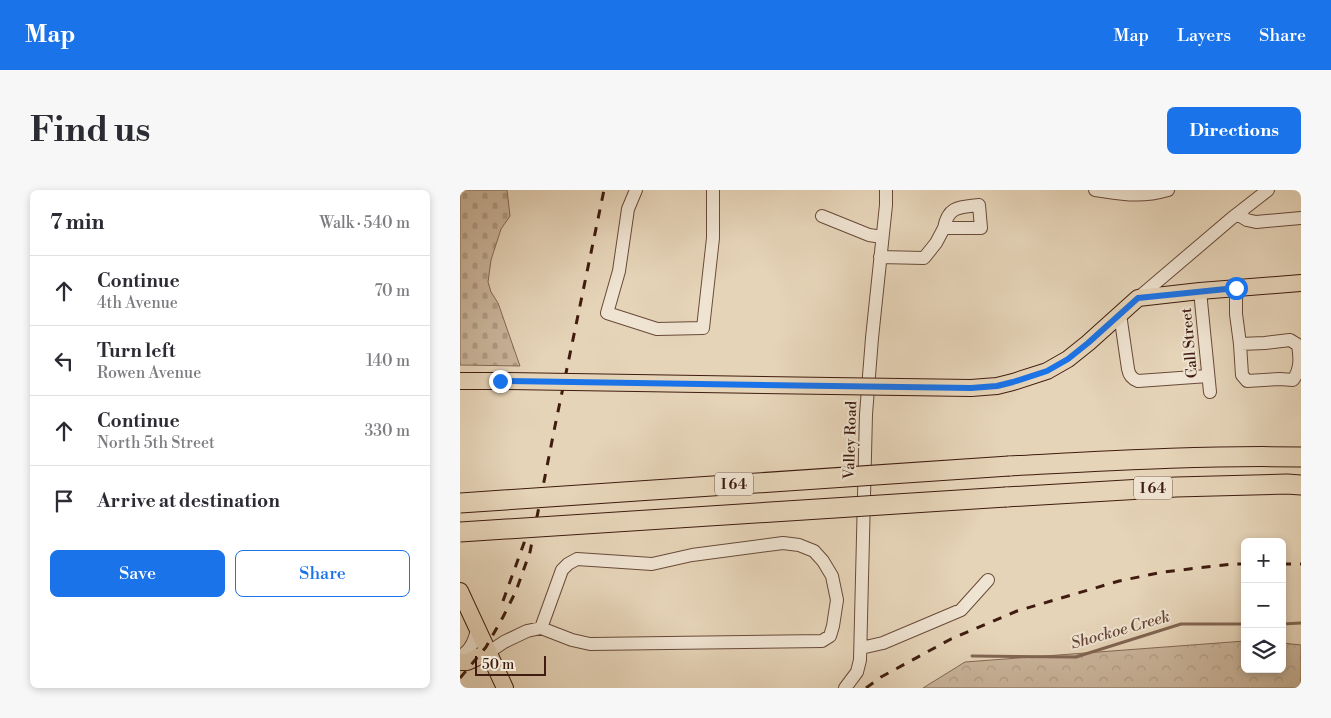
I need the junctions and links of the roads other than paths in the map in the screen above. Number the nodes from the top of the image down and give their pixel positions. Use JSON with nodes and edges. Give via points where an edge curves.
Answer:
{"nodes":[{"id":1,"x":636,"y":190,"type":"edge"},
{"id":2,"x":713,"y":190,"type":"edge"},
{"id":3,"x":886,"y":190,"type":"edge"},
{"id":4,"x":1095,"y":190,"type":"edge"},
{"id":5,"x":1168,"y":190,"type":"edge"},
{"id":6,"x":1268,"y":190,"type":"edge"},
{"id":7,"x":1237,"y":214,"type":"junction"},
{"id":8,"x":822,"y":216,"type":"dead end"},
{"id":9,"x":1301,"y":218,"type":"edge"},
{"id":10,"x":944,"y":228,"type":"dead end"},
{"id":11,"x":882,"y":237,"type":"junction"},
{"id":12,"x":880,"y":256,"type":"junction"},
{"id":13,"x":1301,"y":283,"type":"edge"},
{"id":14,"x":1236,"y":288,"type":"junction"},
{"id":15,"x":1200,"y":291,"type":"junction"},
{"id":16,"x":1138,"y":298,"type":"junction"},
{"id":17,"x":1120,"y":314,"type":"junction"},
{"id":18,"x":1240,"y":344,"type":"junction"},
{"id":19,"x":1208,"y":376,"type":"junction"},
{"id":20,"x":460,"y":380,"type":"edge"},
{"id":21,"x":1210,"y":392,"type":"dead end"},
{"id":22,"x":1301,"y":457,"type":"edge"},
{"id":23,"x":1301,"y":484,"type":"edge"},
{"id":24,"x":460,"y":503,"type":"edge"},
{"id":25,"x":460,"y":532,"type":"edge"},
{"id":26,"x":988,"y":580,"type":"dead end"},
{"id":27,"x":460,"y":590,"type":"edge"},
{"id":28,"x":478,"y":628,"type":"junction"},
{"id":29,"x":541,"y":628,"type":"junction"},
{"id":30,"x":861,"y":648,"type":"junction"},
{"id":31,"x":489,"y":652,"type":"junction"},
{"id":32,"x":460,"y":656,"type":"edge"},
{"id":33,"x":460,"y":662,"type":"edge"},
{"id":34,"x":506,"y":688,"type":"edge"},
{"id":35,"x":845,"y":688,"type":"edge"}],
"edges":[{"from":1,"to":2,"type":"street","via":[[628,209],[619,271],[607,313],[657,329],[703,328]]},
{"from":3,"to":11,"type":"street","name":"Valley Road"},
{"from":4,"to":5,"type":"street","via":[[1146,195]]},
{"from":6,"to":7,"type":"street"},
{"from":7,"to":9,"type":"street","via":[[1256,222]]},
{"from":7,"to":16,"type":"street"},
{"from":8,"to":11,"type":"street"},
{"from":10,"to":12,"type":"street","via":[[924,258]]},
{"from":11,"to":12,"type":"street","name":"Valley Road"},
{"from":12,"to":30,"type":"street","name":"Valley Road","via":[[866,414]]},
{"from":13,"to":14,"type":"main road"},
{"from":14,"to":15,"type":"main road"},
{"from":14,"to":18,"type":"street"},
{"from":15,"to":16,"type":"main road"},
{"from":15,"to":19,"type":"street","name":"Call Street"},
{"from":16,"to":17,"type":"main road"},
{"from":17,"to":19,"type":"street","via":[[1131,377],[1138,381]]},
{"from":17,"to":20,"type":"main road","bridge":true,"via":[[1068,359],[1047,371],[982,388]]},
{"from":18,"to":18,"type":"street","via":[[1290,340],[1298,345],[1297,375],[1293,380],[1247,381],[1242,375]]},
{"from":19,"to":21,"type":"street","name":"Call Street"},
{"from":22,"to":24,"type":"highway","number":"I 64","bridge":true,"via":[[1114,460]]},
{"from":23,"to":25,"type":"highway","number":"I 64","bridge":true,"via":[[1176,487]]},
{"from":26,"to":30,"type":"street","via":[[961,610],[882,643]]},
{"from":27,"to":28,"type":"main road"},
{"from":28,"to":31,"type":"main road"},
{"from":28,"to":32,"type":"street","via":[[475,640]]},
{"from":29,"to":29,"type":"street","via":[[590,644],[822,640],[830,636],[837,600],[832,576],[823,561],[814,551],[799,545],[783,543],[692,555],[652,564],[578,559],[562,570]]},
{"from":29,"to":31,"type":"street","via":[[527,631]]},
{"from":30,"to":35,"type":"street","name":"Valley Road","via":[[856,672]]},
{"from":31,"to":33,"type":"main road"},
{"from":31,"to":34,"type":"main road"}]}
